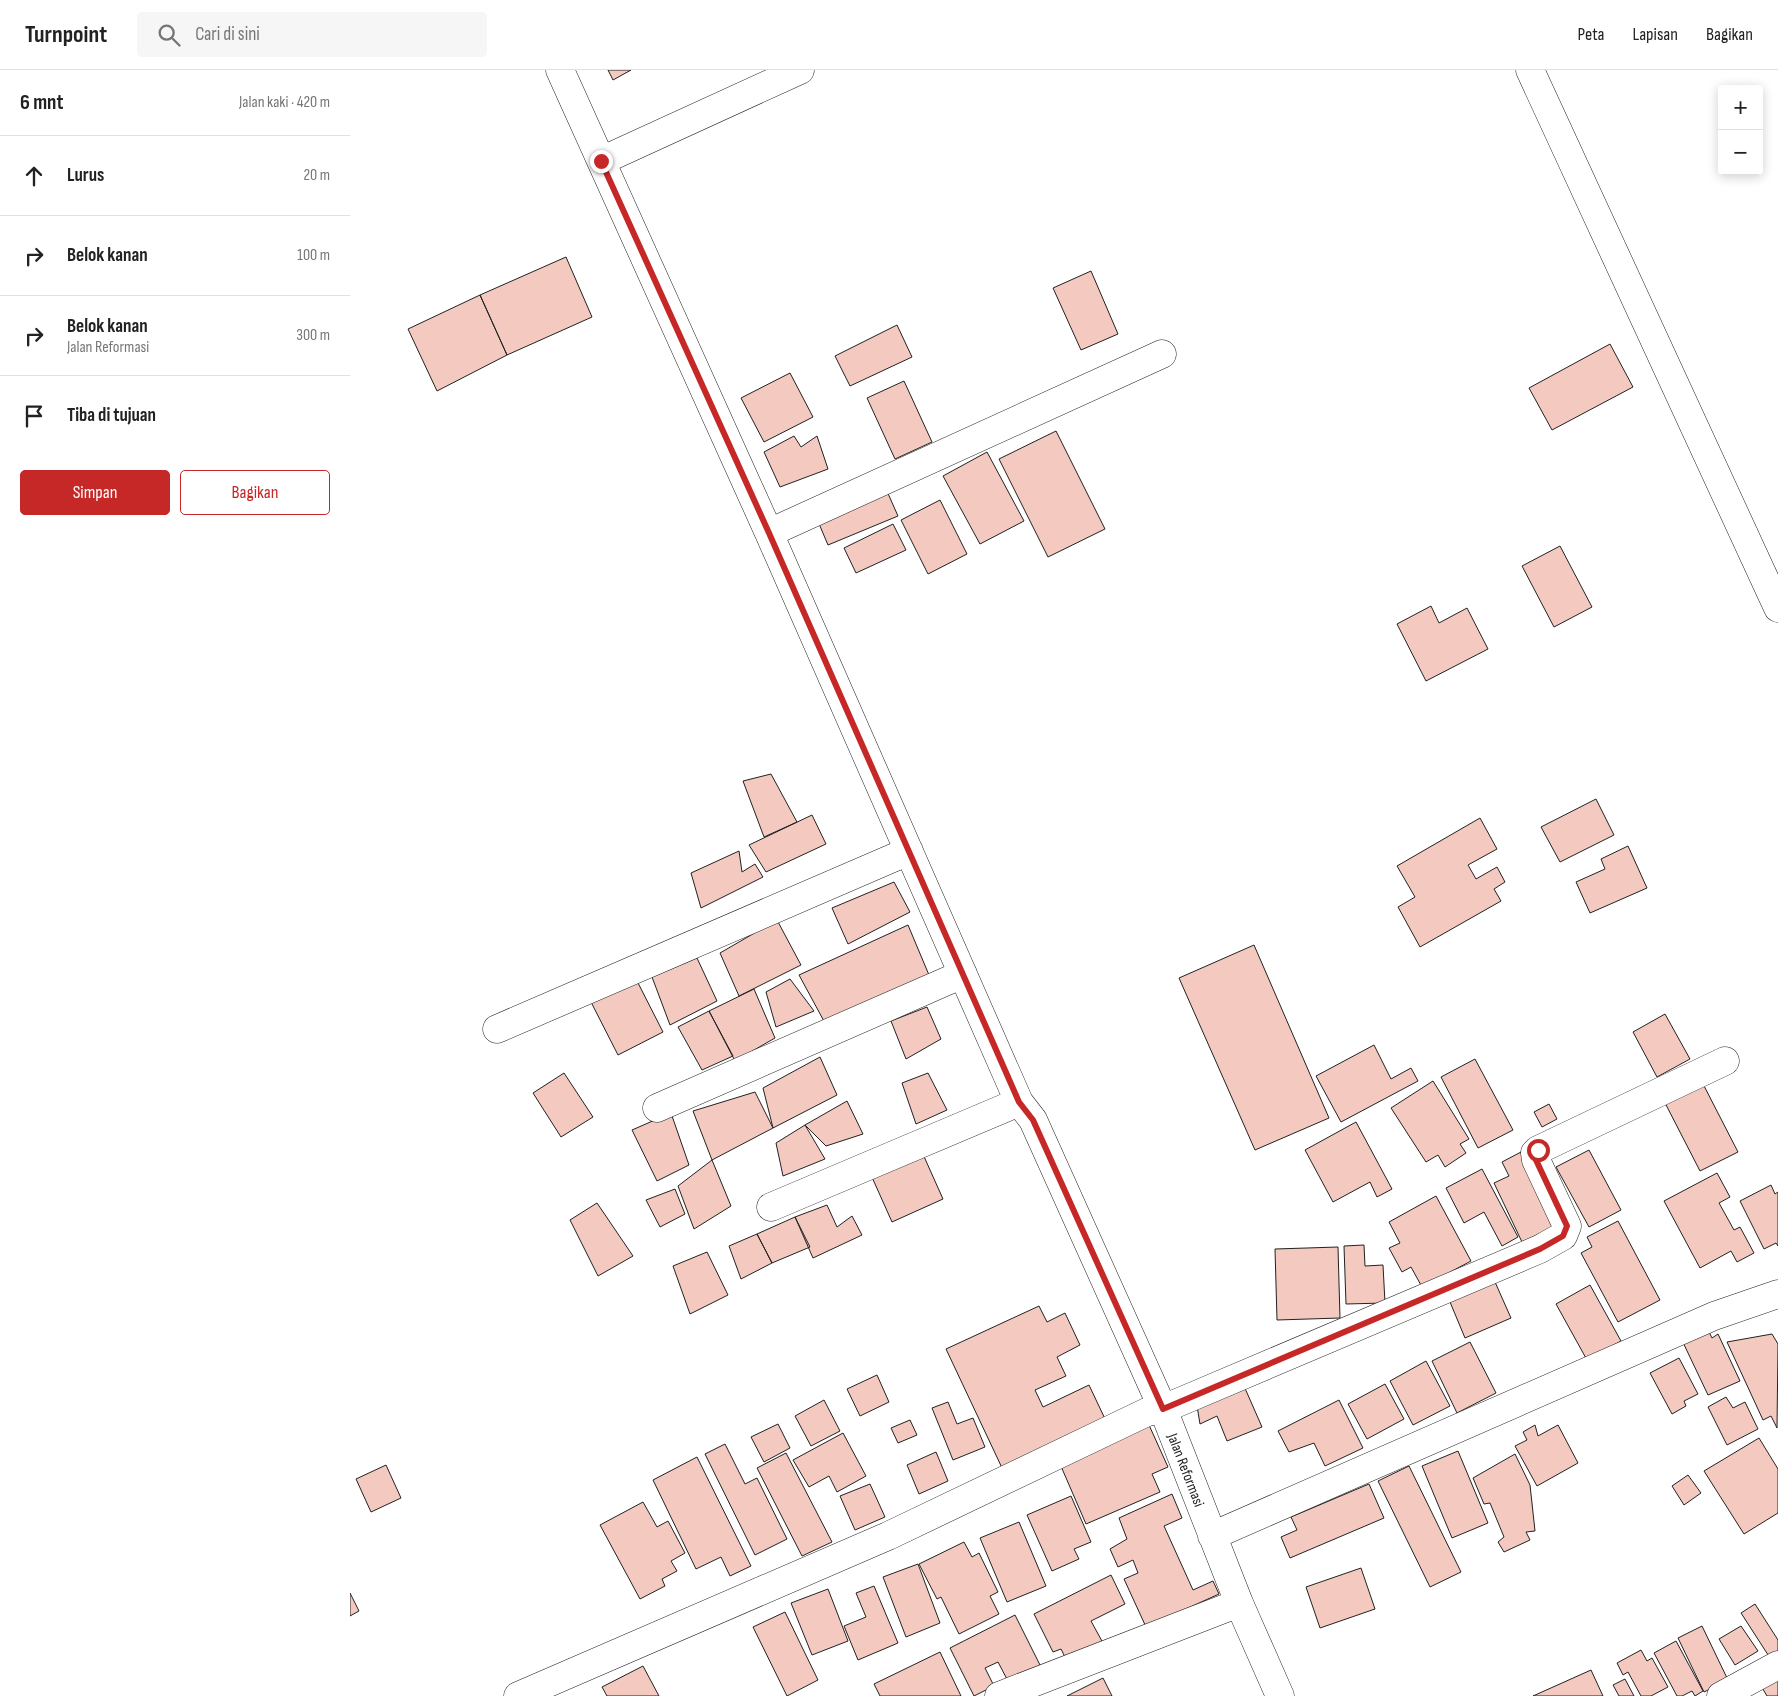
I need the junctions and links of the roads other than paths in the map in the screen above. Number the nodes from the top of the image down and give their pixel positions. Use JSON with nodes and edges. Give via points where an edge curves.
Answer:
{"nodes":[{"id":1,"x":560,"y":70,"type":"edge"},
{"id":2,"x":800,"y":70,"type":"edge"},
{"id":3,"x":1530,"y":70,"type":"edge"},
{"id":4,"x":601,"y":161,"type":"junction"},
{"id":5,"x":1162,"y":354,"type":"dead end"},
{"id":6,"x":769,"y":533,"type":"junction"},
{"id":7,"x":1778,"y":608,"type":"edge"},
{"id":8,"x":909,"y":851,"type":"junction"},
{"id":9,"x":963,"y":974,"type":"junction"},
{"id":10,"x":497,"y":1029,"type":"dead end"},
{"id":11,"x":1725,"y":1061,"type":"dead end"},
{"id":12,"x":1019,"y":1102,"type":"junction"},
{"id":13,"x":657,"y":1108,"type":"dead end"},
{"id":14,"x":771,"y":1207,"type":"dead end"},
{"id":15,"x":1778,"y":1294,"type":"edge"},
{"id":16,"x":1163,"y":1409,"type":"junction"},
{"id":17,"x":1212,"y":1536,"type":"junction"},
{"id":18,"x":1239,"y":1603,"type":"junction"},
{"id":19,"x":1778,"y":1665,"type":"edge"},
{"id":20,"x":518,"y":1696,"type":"edge"},
{"id":21,"x":999,"y":1696,"type":"edge"},
{"id":22,"x":1280,"y":1696,"type":"edge"},
{"id":23,"x":1721,"y":1696,"type":"edge"}],
"edges":[{"from":1,"to":4,"type":"street","name":"Jalan Reformasi"},
{"from":2,"to":4,"type":"street"},
{"from":3,"to":7,"type":"street"},
{"from":4,"to":6,"type":"street","name":"Jalan Reformasi"},
{"from":5,"to":6,"type":"street"},
{"from":6,"to":8,"type":"street","name":"Jalan Reformasi"},
{"from":8,"to":9,"type":"street","name":"Jalan Reformasi"},
{"from":8,"to":10,"type":"street"},
{"from":9,"to":12,"type":"street","name":"Jalan Reformasi"},
{"from":9,"to":13,"type":"street"},
{"from":11,"to":16,"type":"street","via":[[1535,1153],[1567,1226],[1559,1238],[1540,1249]]},
{"from":12,"to":14,"type":"street"},
{"from":12,"to":16,"type":"street","name":"Jalan Reformasi","via":[[1033,1120]]},
{"from":15,"to":17,"type":"street","via":[[1714,1316]]},
{"from":16,"to":17,"type":"street","name":"Jalan Reformasi"},
{"from":16,"to":20,"type":"street","via":[[1148,1412],[888,1536]]},
{"from":17,"to":18,"type":"street","name":"Jalan Reformasi"},
{"from":18,"to":21,"type":"street"},
{"from":18,"to":22,"type":"street","name":"Jalan Reformasi"},
{"from":19,"to":23,"type":"street"}]}
